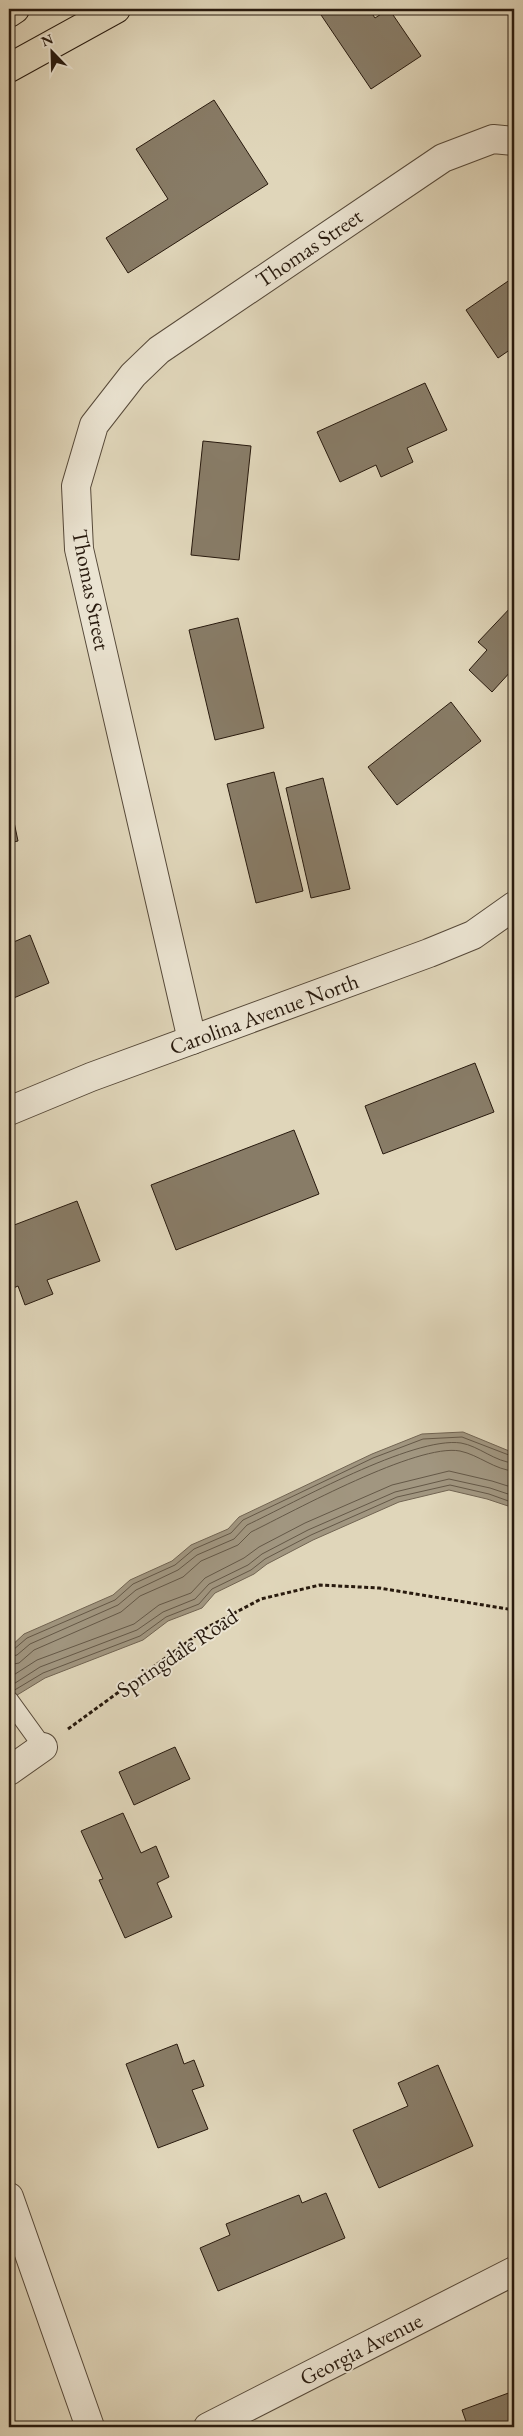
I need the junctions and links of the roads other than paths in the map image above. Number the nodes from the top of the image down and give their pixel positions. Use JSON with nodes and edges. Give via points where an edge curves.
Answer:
{"nodes":[{"id":1,"x":15,"y":9,"type":"edge"},
{"id":2,"x":116,"y":9,"type":"edge"},
{"id":3,"x":9,"y":13,"type":"edge"},
{"id":4,"x":9,"y":68,"type":"edge"},
{"id":5,"x":514,"y":141,"type":"edge"},
{"id":6,"x":514,"y":906,"type":"edge"},
{"id":7,"x":192,"y":1040,"type":"junction"},
{"id":8,"x":9,"y":1111,"type":"edge"},
{"id":9,"x":9,"y":1700,"type":"edge"},
{"id":10,"x":43,"y":1747,"type":"joint"},
{"id":11,"x":9,"y":1771,"type":"edge"},
{"id":12,"x":9,"y":2197,"type":"edge"},
{"id":13,"x":514,"y":2271,"type":"edge"},
{"id":14,"x":90,"y":2427,"type":"edge"},
{"id":15,"x":208,"y":2427,"type":"edge"}],
"edges":[{"from":1,"to":3,"type":"highway"},
{"from":2,"to":4,"type":"highway"},
{"from":5,"to":7,"type":"street","name":"Thomas Street","via":[[493,139],[443,158],[159,350],[133,374],[94,425],[76,486],[79,550]]},
{"from":6,"to":7,"type":"street","name":"Carolina Avenue North","via":[[464,938]]},
{"from":7,"to":8,"type":"street","name":"Carolina Avenue North"},
{"from":9,"to":10,"type":"lane"},
{"from":10,"to":11,"type":"street"},
{"from":12,"to":14,"type":"street"},
{"from":13,"to":15,"type":"street","name":"Georgia Avenue"}]}
